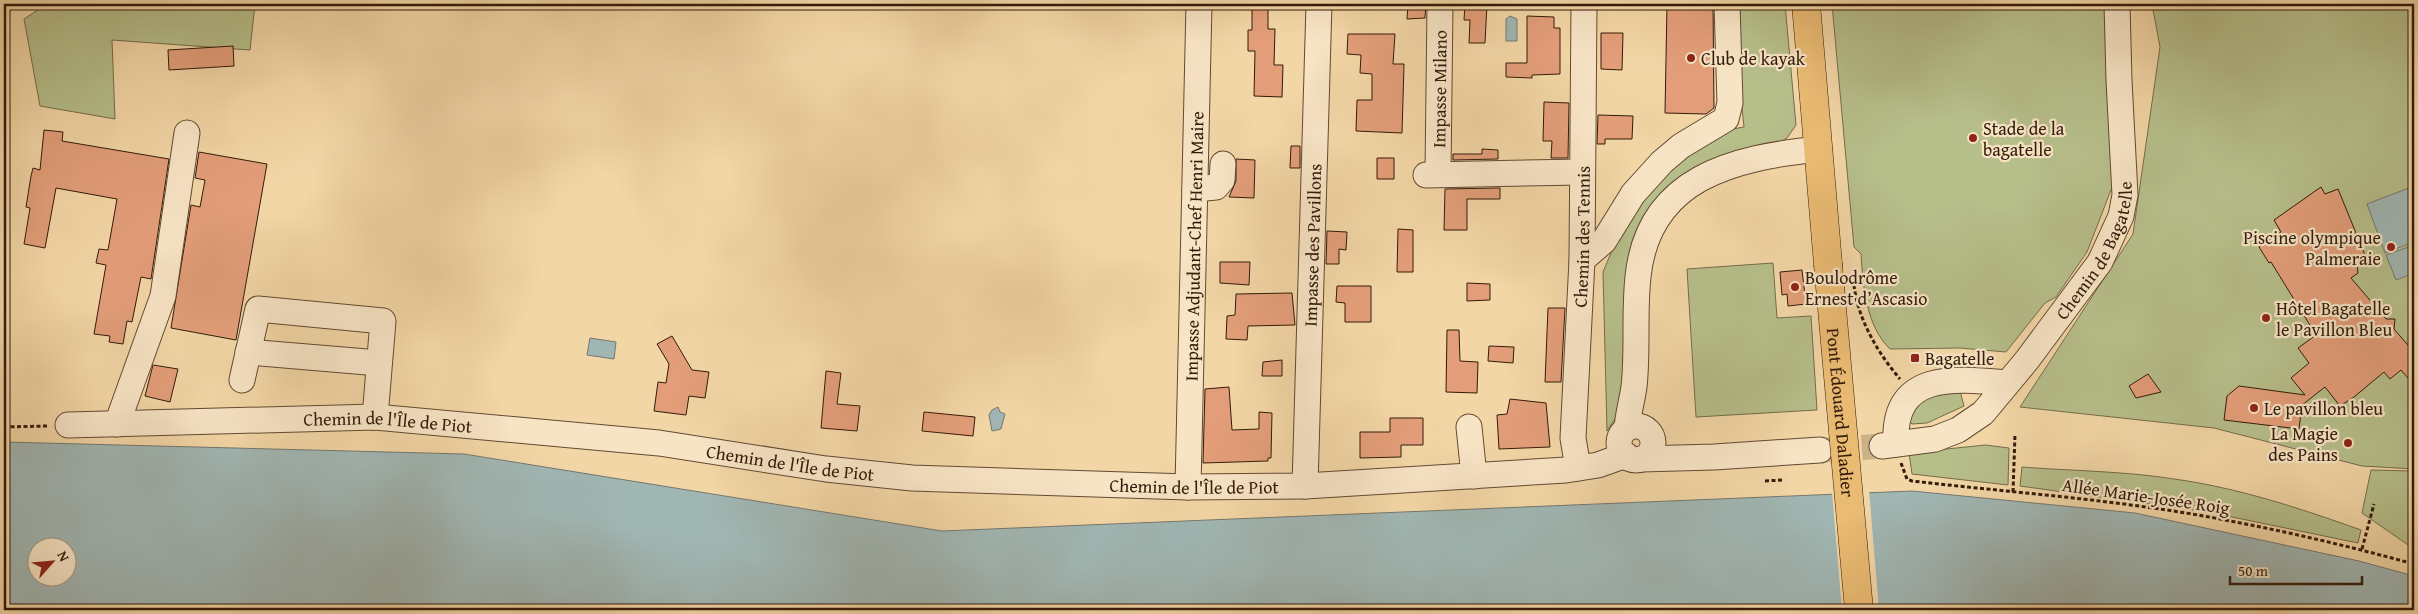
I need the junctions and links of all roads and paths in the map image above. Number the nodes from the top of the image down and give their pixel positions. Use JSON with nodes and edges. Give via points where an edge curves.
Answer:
{"nodes":[{"id":1,"x":1199,"y":4,"type":"edge"},
{"id":2,"x":1319,"y":4,"type":"edge"},
{"id":3,"x":1440,"y":4,"type":"edge"},
{"id":4,"x":1584,"y":4,"type":"edge"},
{"id":5,"x":1727,"y":4,"type":"edge"},
{"id":6,"x":1806,"y":4,"type":"edge"},
{"id":7,"x":2118,"y":4,"type":"edge"},
{"id":8,"x":187,"y":133,"type":"dead end"},
{"id":9,"x":1818,"y":149,"type":"junction"},
{"id":10,"x":1223,"y":164,"type":"dead end"},
{"id":11,"x":1582,"y":172,"type":"junction"},
{"id":12,"x":1195,"y":189,"type":"junction"},
{"id":13,"x":1582,"y":260,"type":"junction"},
{"id":14,"x":1855,"y":295,"type":"dead end"},
{"id":15,"x":248,"y":352,"type":"junction"},
{"id":16,"x":379,"y":364,"type":"junction"},
{"id":17,"x":242,"y":380,"type":"dead end"},
{"id":18,"x":1951,"y":382,"type":"junction"},
{"id":19,"x":2006,"y":383,"type":"junction"},
{"id":20,"x":1912,"y":393,"type":"junction"},
{"id":21,"x":1983,"y":413,"type":"junction"},
{"id":22,"x":375,"y":417,"type":"junction"},
{"id":23,"x":117,"y":424,"type":"junction"},
{"id":24,"x":68,"y":425,"type":"joint"},
{"id":25,"x":4,"y":427,"type":"edge"},
{"id":26,"x":1469,"y":427,"type":"dead end"},
{"id":27,"x":2014,"y":434,"type":"dead end"},
{"id":28,"x":1636,"y":441,"type":"junction"},
{"id":29,"x":1889,"y":445,"type":"junction"},
{"id":30,"x":1820,"y":450,"type":"tunnel mouth"},
{"id":31,"x":1578,"y":468,"type":"junction"},
{"id":32,"x":1474,"y":476,"type":"junction"},
{"id":33,"x":1782,"y":480,"type":"dead end"},
{"id":34,"x":1765,"y":481,"type":"dead end"},
{"id":35,"x":1305,"y":486,"type":"junction"},
{"id":36,"x":1188,"y":487,"type":"junction"},
{"id":37,"x":2013,"y":492,"type":"junction"},
{"id":38,"x":2374,"y":504,"type":"dead end"},
{"id":39,"x":2362,"y":549,"type":"junction"},
{"id":40,"x":2414,"y":564,"type":"edge"},
{"id":41,"x":1859,"y":610,"type":"edge"}],
"edges":[{"from":1,"to":12,"type":"street","name":"Impasse Adjudant-Chef Henri Maire"},
{"from":2,"to":35,"type":"street","name":"Impasse des Pavillons"},
{"from":3,"to":11,"type":"street","name":"Impasse Milano","via":[[1432,174]]},
{"from":4,"to":11,"type":"street","name":"Chemin des Tennis"},
{"from":5,"to":13,"type":"street","via":[[1730,103],[1726,119],[1681,146],[1662,162],[1633,194],[1604,241]]},
{"from":6,"to":9,"type":"main road","name":"Pont Édouard Daladier"},
{"from":7,"to":19,"type":"street","name":"Chemin de Bagatelle","via":[[2125,194],[2121,216],[2100,262]]},
{"from":8,"to":23,"type":"street","via":[[163,296]]},
{"from":9,"to":28,"type":"street","via":[[1728,165],[1675,196],[1658,217],[1643,244],[1638,275],[1634,388]]},
{"from":9,"to":41,"type":"main road","name":"Pont Édouard Daladier","bridge":true},
{"from":10,"to":12,"type":"street","via":[[1222,180],[1216,187]]},
{"from":11,"to":13,"type":"street","name":"Chemin des Tennis"},
{"from":12,"to":36,"type":"street","name":"Impasse Adjudant-Chef Henri Maire"},
{"from":13,"to":31,"type":"street","name":"Chemin des Tennis","via":[[1573,438]]},
{"from":14,"to":20,"type":"path","via":[[1868,330],[1884,359]]},
{"from":15,"to":16,"type":"street"},
{"from":15,"to":16,"type":"street","via":[[258,309],[384,321]]},
{"from":15,"to":17,"type":"street"},
{"from":16,"to":22,"type":"street"},
{"from":18,"to":19,"type":"street"},
{"from":18,"to":20,"type":"street","via":[[1923,385]]},
{"from":18,"to":21,"type":"street","via":[[1963,388]]},
{"from":19,"to":21,"type":"street","name":"Chemin de Bagatelle"},
{"from":20,"to":29,"type":"street","via":[[1902,409],[1896,433]]},
{"from":21,"to":29,"type":"street","name":"Chemin de Bagatelle","via":[[1958,430],[1935,439]]},
{"from":22,"to":23,"type":"street","name":"Chemin de l'Île de Piot"},
{"from":22,"to":36,"type":"street","name":"Chemin de l'Île de Piot","via":[[659,443],[826,469],[912,478]]},
{"from":23,"to":24,"type":"street","name":"Chemin de l'Île de Piot"},
{"from":24,"to":25,"type":"path"},
{"from":26,"to":32,"type":"street"},
{"from":27,"to":37,"type":"path"},
{"from":28,"to":30,"type":"street","name":"Chemin de l'Île de Piot","via":[[1714,458]]},
{"from":28,"to":31,"type":"street","name":"Chemin de l'Île de Piot","via":[[1598,465]]},
{"from":29,"to":37,"type":"path","name":"Allée Marie-Josée Roig","via":[[1907,479],[1912,481]]},
{"from":31,"to":32,"type":"street","name":"Chemin de l'Île de Piot"},
{"from":32,"to":35,"type":"street","name":"Chemin de l'Île de Piot"},
{"from":33,"to":34,"type":"path"},
{"from":35,"to":36,"type":"street","name":"Chemin de l'Île de Piot"},
{"from":37,"to":39,"type":"path","name":"Allée Marie-Josée Roig","via":[[2224,520]]},
{"from":38,"to":39,"type":"path"},
{"from":39,"to":40,"type":"path","name":"Allée Marie-Josée Roig"}]}
